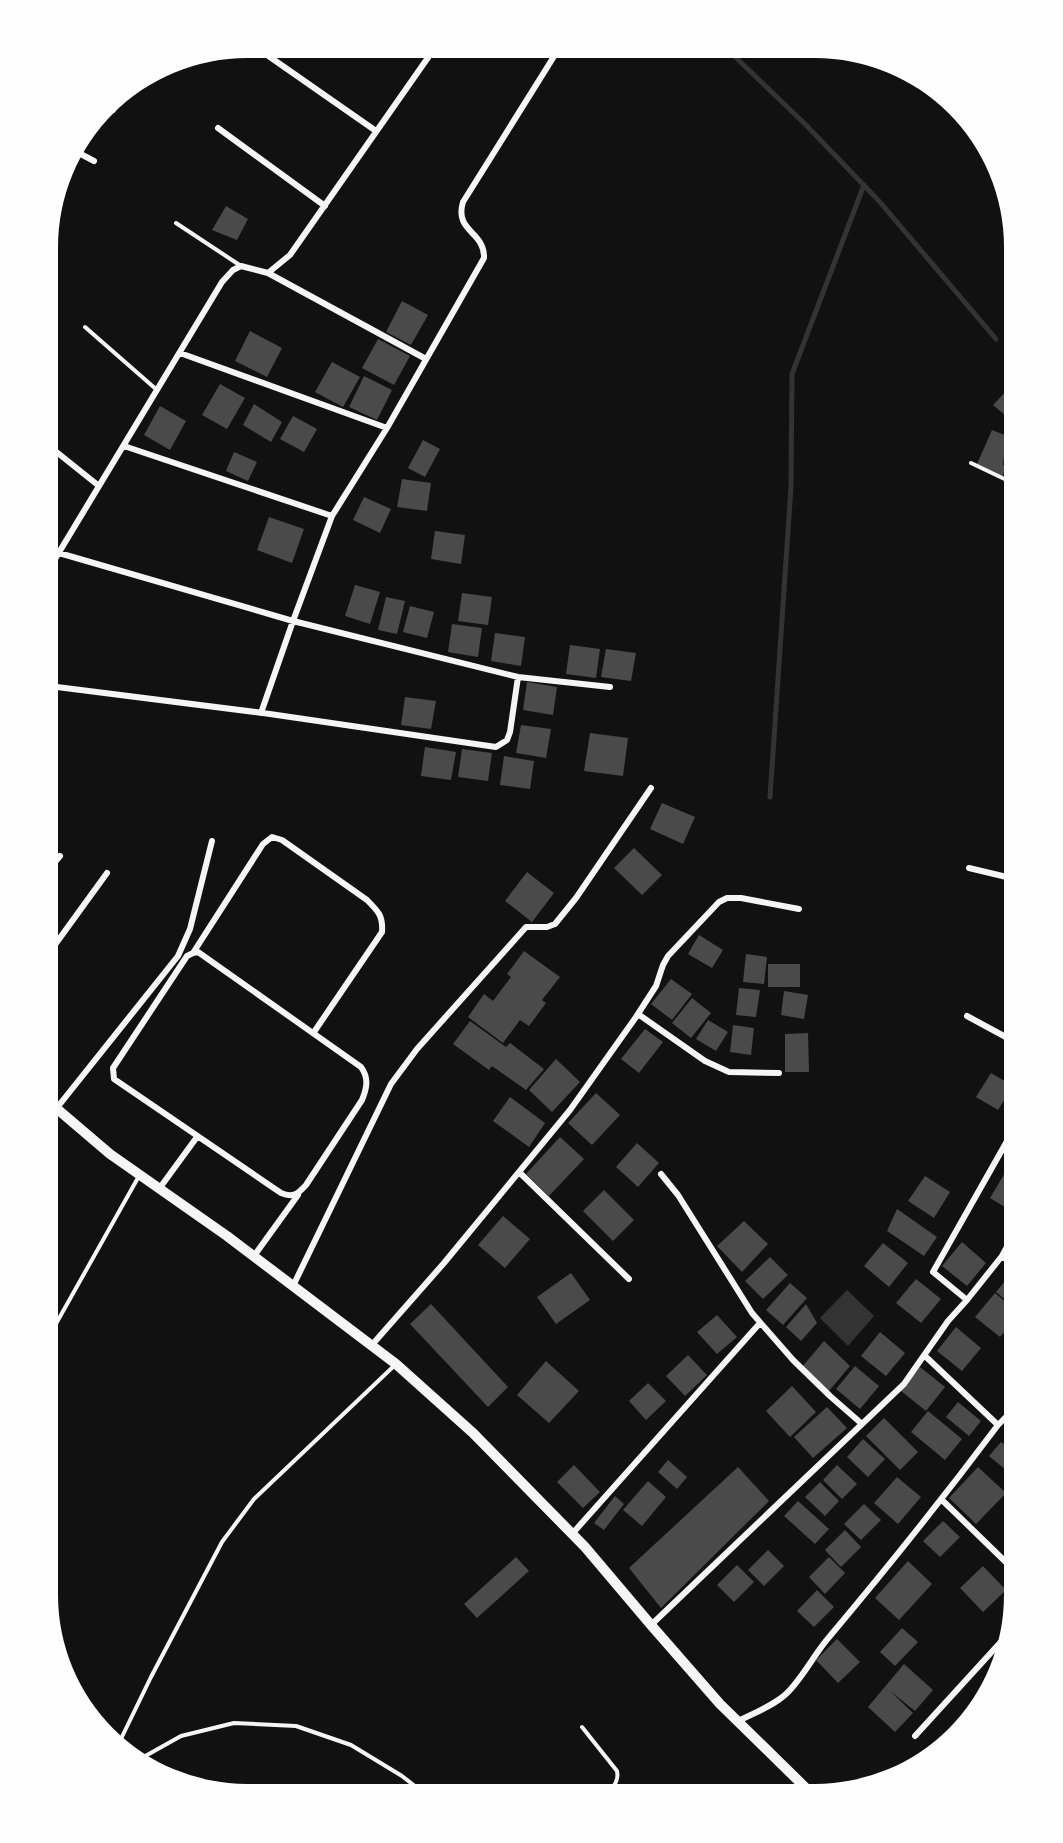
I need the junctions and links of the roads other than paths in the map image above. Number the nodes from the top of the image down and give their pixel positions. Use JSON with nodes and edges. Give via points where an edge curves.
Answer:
{"nodes":[{"id":1,"x":271,"y":58,"type":"edge"},
{"id":2,"x":428,"y":58,"type":"edge"},
{"id":3,"x":553,"y":58,"type":"edge"},
{"id":4,"x":218,"y":128,"type":"dead end"},
{"id":5,"x":376,"y":131,"type":"junction"},
{"id":6,"x":83,"y":155,"type":"edge"},
{"id":7,"x":94,"y":161,"type":"dead end"},
{"id":8,"x":326,"y":206,"type":"junction"},
{"id":9,"x":176,"y":223,"type":"dead end"},
{"id":10,"x":242,"y":266,"type":"junction"},
{"id":11,"x":268,"y":273,"type":"junction"},
{"id":12,"x":85,"y":327,"type":"dead end"},
{"id":13,"x":180,"y":353,"type":"junction"},
{"id":14,"x":426,"y":359,"type":"junction"},
{"id":15,"x":157,"y":391,"type":"junction"},
{"id":16,"x":387,"y":428,"type":"junction"},
{"id":17,"x":124,"y":446,"type":"junction"},
{"id":18,"x":58,"y":453,"type":"edge"},
{"id":19,"x":971,"y":463,"type":"dead end"},
{"id":20,"x":1004,"y":479,"type":"edge"},
{"id":21,"x":99,"y":486,"type":"junction"},
{"id":22,"x":332,"y":516,"type":"junction"},
{"id":23,"x":59,"y":554,"type":"joint"},
{"id":24,"x":293,"y":621,"type":"junction"},
{"id":25,"x":518,"y":677,"type":"junction"},
{"id":26,"x":58,"y":687,"type":"edge"},
{"id":27,"x":610,"y":687,"type":"dead end"},
{"id":28,"x":261,"y":713,"type":"junction"},
{"id":29,"x":651,"y":788,"type":"dead end"},
{"id":30,"x":212,"y":841,"type":"dead end"},
{"id":31,"x":60,"y":856,"type":"dead end"},
{"id":32,"x":58,"y":858,"type":"edge"},
{"id":33,"x":969,"y":868,"type":"dead end"},
{"id":34,"x":106,"y":873,"type":"dead end"},
{"id":35,"x":1004,"y":876,"type":"edge"},
{"id":36,"x":799,"y":909,"type":"dead end"},
{"id":37,"x":58,"y":940,"type":"edge"},
{"id":38,"x":193,"y":953,"type":"junction"},
{"id":39,"x":638,"y":1014,"type":"junction"},
{"id":40,"x":967,"y":1016,"type":"dead end"},
{"id":41,"x":314,"y":1032,"type":"junction"},
{"id":42,"x":1004,"y":1036,"type":"edge"},
{"id":43,"x":779,"y":1073,"type":"dead end"},
{"id":44,"x":58,"y":1099,"type":"edge"},
{"id":45,"x":58,"y":1111,"type":"edge"},
{"id":46,"x":197,"y":1137,"type":"junction"},
{"id":47,"x":1004,"y":1146,"type":"edge"},
{"id":48,"x":519,"y":1172,"type":"junction"},
{"id":49,"x":661,"y":1174,"type":"dead end"},
{"id":50,"x":139,"y":1175,"type":"junction"},
{"id":51,"x":159,"y":1189,"type":"junction"},
{"id":52,"x":300,"y":1192,"type":"junction"},
{"id":53,"x":1004,"y":1252,"type":"edge"},
{"id":54,"x":254,"y":1256,"type":"junction"},
{"id":55,"x":1002,"y":1256,"type":"joint"},
{"id":56,"x":629,"y":1279,"type":"dead end"},
{"id":57,"x":293,"y":1286,"type":"junction"},
{"id":58,"x":967,"y":1300,"type":"junction"},
{"id":59,"x":58,"y":1320,"type":"edge"},
{"id":60,"x":760,"y":1323,"type":"junction"},
{"id":61,"x":371,"y":1346,"type":"junction"},
{"id":62,"x":924,"y":1355,"type":"junction"},
{"id":63,"x":396,"y":1364,"type":"junction"},
{"id":64,"x":1004,"y":1419,"type":"edge"},
{"id":65,"x":862,"y":1424,"type":"junction"},
{"id":66,"x":998,"y":1425,"type":"junction"},
{"id":67,"x":942,"y":1500,"type":"junction"},
{"id":68,"x":572,"y":1534,"type":"junction"},
{"id":69,"x":1004,"y":1560,"type":"edge"},
{"id":70,"x":651,"y":1626,"type":"junction"},
{"id":71,"x":997,"y":1646,"type":"edge"},
{"id":72,"x":738,"y":1721,"type":"junction"},
{"id":73,"x":582,"y":1727,"type":"dead end"},
{"id":74,"x":122,"y":1736,"type":"edge"},
{"id":75,"x":915,"y":1736,"type":"dead end"},
{"id":76,"x":147,"y":1755,"type":"edge"},
{"id":77,"x":412,"y":1784,"type":"edge"},
{"id":78,"x":615,"y":1784,"type":"edge"},
{"id":79,"x":802,"y":1784,"type":"edge"}],
"edges":[{"from":1,"to":5,"type":"street"},
{"from":2,"to":5,"type":"street"},
{"from":3,"to":14,"type":"street","via":[[463,202],[463,223],[480,242],[484,258]]},
{"from":4,"to":8,"type":"street"},
{"from":5,"to":8,"type":"street"},
{"from":6,"to":7,"type":"street"},
{"from":8,"to":11,"type":"street","via":[[290,255]]},
{"from":9,"to":10,"type":"lane"},
{"from":10,"to":11,"type":"street"},
{"from":10,"to":13,"type":"street","via":[[222,282]]},
{"from":11,"to":14,"type":"street"},
{"from":12,"to":15,"type":"lane"},
{"from":13,"to":15,"type":"street"},
{"from":13,"to":16,"type":"street"},
{"from":14,"to":16,"type":"street"},
{"from":15,"to":17,"type":"street"},
{"from":16,"to":22,"type":"street"},
{"from":17,"to":21,"type":"street"},
{"from":17,"to":22,"type":"street"},
{"from":18,"to":21,"type":"street"},
{"from":19,"to":20,"type":"lane"},
{"from":21,"to":23,"type":"street"},
{"from":22,"to":24,"type":"street"},
{"from":23,"to":24,"type":"street"},
{"from":24,"to":25,"type":"street"},
{"from":24,"to":28,"type":"street"},
{"from":25,"to":27,"type":"street"},
{"from":25,"to":28,"type":"street","via":[[510,732],[507,740],[496,747]]},
{"from":26,"to":28,"type":"street"},
{"from":29,"to":57,"type":"street","via":[[555,924],[526,927],[417,1049],[391,1084]]},
{"from":30,"to":44,"type":"street","via":[[190,929],[178,956]]},
{"from":31,"to":32,"type":"street"},
{"from":33,"to":35,"type":"street"},
{"from":34,"to":37,"type":"street"},
{"from":36,"to":39,"type":"street","via":[[741,898],[719,902],[668,956],[656,986]]},
{"from":38,"to":41,"type":"street","via":[[204,955]]},
{"from":38,"to":41,"type":"street","via":[[263,844],[272,837],[282,840],[367,900],[383,920],[382,932]]},
{"from":38,"to":46,"type":"street","via":[[187,956],[113,1068],[113,1074],[117,1082]]},
{"from":39,"to":43,"type":"street","via":[[705,1061],[729,1072]]},
{"from":39,"to":48,"type":"street","via":[[570,1110]]},
{"from":40,"to":42,"type":"street"},
{"from":41,"to":52,"type":"street","via":[[361,1067],[367,1081],[362,1100]]},
{"from":45,"to":50,"type":"main road"},
{"from":46,"to":51,"type":"street"},
{"from":46,"to":52,"type":"street","via":[[281,1193],[294,1196]]},
{"from":47,"to":58,"type":"street","via":[[933,1272]]},
{"from":48,"to":56,"type":"street"},
{"from":48,"to":61,"type":"street"},
{"from":49,"to":60,"type":"street"},
{"from":50,"to":51,"type":"main road"},
{"from":50,"to":59,"type":"lane"},
{"from":51,"to":54,"type":"main road"},
{"from":52,"to":54,"type":"street"},
{"from":53,"to":55,"type":"street"},
{"from":54,"to":57,"type":"main road"},
{"from":55,"to":58,"type":"street"},
{"from":57,"to":61,"type":"main road"},
{"from":58,"to":62,"type":"street"},
{"from":60,"to":65,"type":"street","via":[[793,1360]]},
{"from":60,"to":68,"type":"street"},
{"from":61,"to":63,"type":"main road"},
{"from":62,"to":65,"type":"street","via":[[904,1384]]},
{"from":62,"to":66,"type":"street"},
{"from":63,"to":68,"type":"main road","via":[[473,1433]]},
{"from":63,"to":74,"type":"lane","via":[[254,1499],[222,1542]]},
{"from":64,"to":66,"type":"street"},
{"from":65,"to":70,"type":"street"},
{"from":66,"to":67,"type":"street"},
{"from":67,"to":69,"type":"street"},
{"from":67,"to":72,"type":"street","via":[[786,1694]]},
{"from":68,"to":70,"type":"main road"},
{"from":70,"to":72,"type":"main road"},
{"from":71,"to":75,"type":"street"},
{"from":72,"to":79,"type":"main road"},
{"from":73,"to":78,"type":"lane","via":[[617,1771]]},
{"from":76,"to":77,"type":"lane","via":[[181,1736],[234,1723],[296,1726],[351,1745]]}]}
